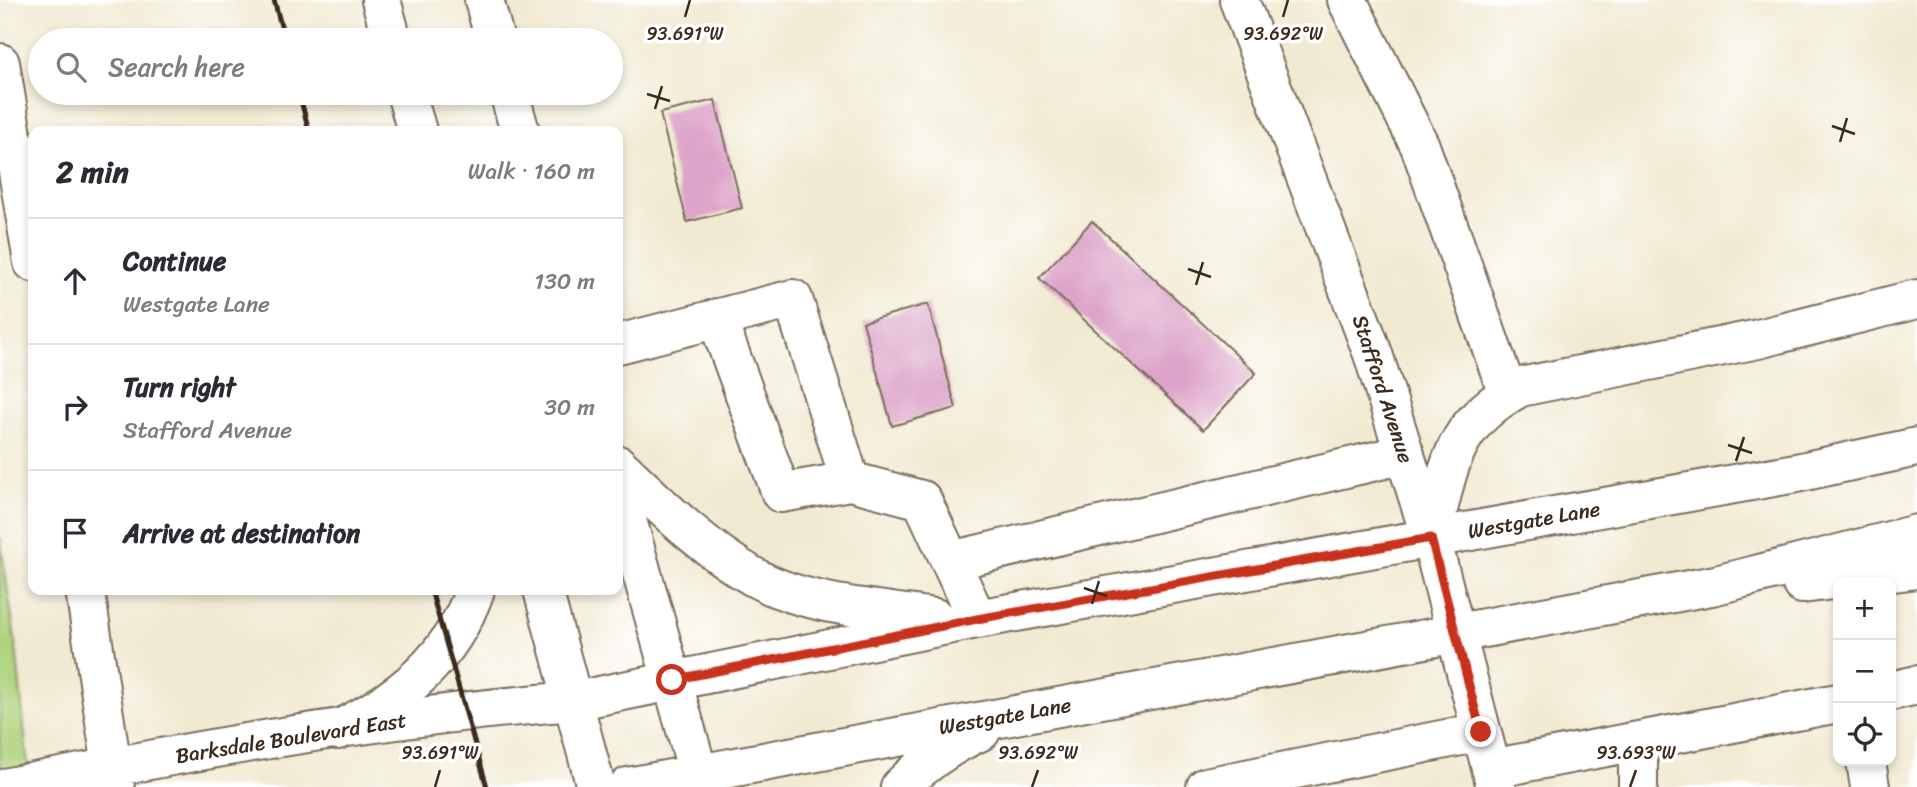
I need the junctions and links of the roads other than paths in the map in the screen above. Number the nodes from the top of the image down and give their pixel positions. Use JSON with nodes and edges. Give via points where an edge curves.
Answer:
{"nodes":[{"id":1,"x":381,"y":0,"type":"edge"},
{"id":2,"x":484,"y":0,"type":"edge"},
{"id":3,"x":1239,"y":0,"type":"edge"},
{"id":4,"x":1347,"y":0,"type":"edge"},
{"id":5,"x":389,"y":28,"type":"edge"},
{"id":6,"x":492,"y":28,"type":"edge"},
{"id":7,"x":0,"y":62,"type":"edge"},
{"id":8,"x":409,"y":105,"type":"edge"},
{"id":9,"x":512,"y":105,"type":"edge"},
{"id":10,"x":416,"y":126,"type":"edge"},
{"id":11,"x":519,"y":126,"type":"edge"},
{"id":12,"x":28,"y":232,"type":"edge"},
{"id":13,"x":1917,"y":299,"type":"edge"},
{"id":14,"x":717,"y":318,"type":"junction"},
{"id":15,"x":623,"y":343,"type":"edge"},
{"id":16,"x":1508,"y":394,"type":"junction"},
{"id":17,"x":1917,"y":447,"type":"edge"},
{"id":18,"x":1405,"y":454,"type":"junction"},
{"id":19,"x":623,"y":470,"type":"edge"},
{"id":20,"x":850,"y":481,"type":"junction"},
{"id":21,"x":623,"y":506,"type":"edge"},
{"id":22,"x":1917,"y":534,"type":"edge"},
{"id":23,"x":1431,"y":538,"type":"junction"},
{"id":24,"x":951,"y":561,"type":"junction"},
{"id":25,"x":1917,"y":569,"type":"edge"},
{"id":26,"x":1716,"y":585,"type":"junction"},
{"id":27,"x":86,"y":595,"type":"edge"},
{"id":28,"x":472,"y":595,"type":"edge"},
{"id":29,"x":545,"y":595,"type":"edge"},
{"id":30,"x":969,"y":620,"type":"junction"},
{"id":31,"x":1457,"y":634,"type":"junction"},
{"id":32,"x":672,"y":680,"type":"junction"},
{"id":33,"x":1917,"y":685,"type":"edge"},
{"id":34,"x":1896,"y":690,"type":"edge"},
{"id":35,"x":574,"y":701,"type":"junction"},
{"id":36,"x":1833,"y":705,"type":"edge"},
{"id":37,"x":1019,"y":713,"type":"junction"},
{"id":38,"x":338,"y":730,"type":"junction"},
{"id":39,"x":1481,"y":732,"type":"junction"},
{"id":40,"x":1638,"y":742,"type":"junction"},
{"id":41,"x":1867,"y":766,"type":"edge"},
{"id":42,"x":114,"y":777,"type":"edge"},
{"id":43,"x":1493,"y":778,"type":"edge"},
{"id":44,"x":700,"y":780,"type":"edge"},
{"id":45,"x":9,"y":787,"type":"edge"},
{"id":46,"x":596,"y":787,"type":"edge"},
{"id":47,"x":628,"y":787,"type":"edge"},
{"id":48,"x":900,"y":787,"type":"edge"},
{"id":49,"x":1206,"y":787,"type":"edge"},
{"id":50,"x":1638,"y":787,"type":"edge"},
{"id":51,"x":1870,"y":787,"type":"edge"}],
"edges":[{"from":1,"to":5,"type":"main road"},
{"from":2,"to":6,"type":"main road"},
{"from":3,"to":18,"type":"main road","name":"Stafford Avenue","via":[[1373,354]]},
{"from":4,"to":16,"type":"main road","via":[[1420,146]]},
{"from":7,"to":12,"type":"main road"},
{"from":8,"to":10,"type":"main road"},
{"from":9,"to":11,"type":"main road"},
{"from":13,"to":16,"type":"main road","via":[[1758,339],[1520,387]]},
{"from":14,"to":15,"type":"main road"},
{"from":14,"to":20,"type":"main road","via":[[781,493]]},
{"from":14,"to":20,"type":"main road","via":[[793,299]]},
{"from":16,"to":23,"type":"main road","via":[[1477,416],[1454,452]]},
{"from":17,"to":23,"type":"main road","name":"Westgate Lane","via":[[1796,474]]},
{"from":18,"to":23,"type":"main road","name":"Stafford Avenue"},
{"from":18,"to":24,"type":"main road"},
{"from":19,"to":30,"type":"main road","via":[[669,513],[755,578],[813,598]]},
{"from":20,"to":24,"type":"main road","via":[[922,500]]},
{"from":21,"to":32,"type":"main road"},
{"from":22,"to":26,"type":"main road","name":"Westgate Lane"},
{"from":23,"to":30,"type":"main road","name":"Westgate Lane"},
{"from":23,"to":31,"type":"main road","name":"Stafford Avenue"},
{"from":24,"to":30,"type":"main road"},
{"from":25,"to":26,"type":"main road","via":[[1791,586]]},
{"from":26,"to":31,"type":"main road","name":"Westgate Lane"},
{"from":27,"to":42,"type":"main road"},
{"from":28,"to":38,"type":"main road","via":[[446,645],[419,677],[402,694]]},
{"from":29,"to":35,"type":"main road"},
{"from":30,"to":32,"type":"main road","name":"Westgate Lane"},
{"from":31,"to":37,"type":"main road","name":"Westgate Lane"},
{"from":31,"to":39,"type":"main road","name":"Stafford Avenue"},
{"from":32,"to":35,"type":"main road","name":"Westgate Lane"},
{"from":32,"to":44,"type":"main road"},
{"from":33,"to":34,"type":"main road"},
{"from":35,"to":38,"type":"main road","name":"Barksdale Boulevard East","via":[[463,710]]},
{"from":35,"to":46,"type":"main road"},
{"from":36,"to":40,"type":"main road"},
{"from":37,"to":44,"type":"main road","name":"Westgate Lane"},
{"from":37,"to":48,"type":"main road","via":[[956,742]]},
{"from":38,"to":42,"type":"main road","name":"Barksdale Boulevard East"},
{"from":39,"to":43,"type":"main road","name":"Stafford Avenue"},
{"from":39,"to":49,"type":"main road"},
{"from":40,"to":43,"type":"main road"},
{"from":40,"to":50,"type":"main road"},
{"from":41,"to":51,"type":"main road"},
{"from":42,"to":45,"type":"main road","name":"Barksdale Boulevard East"},
{"from":44,"to":47,"type":"main road","name":"Westgate Lane"}]}
